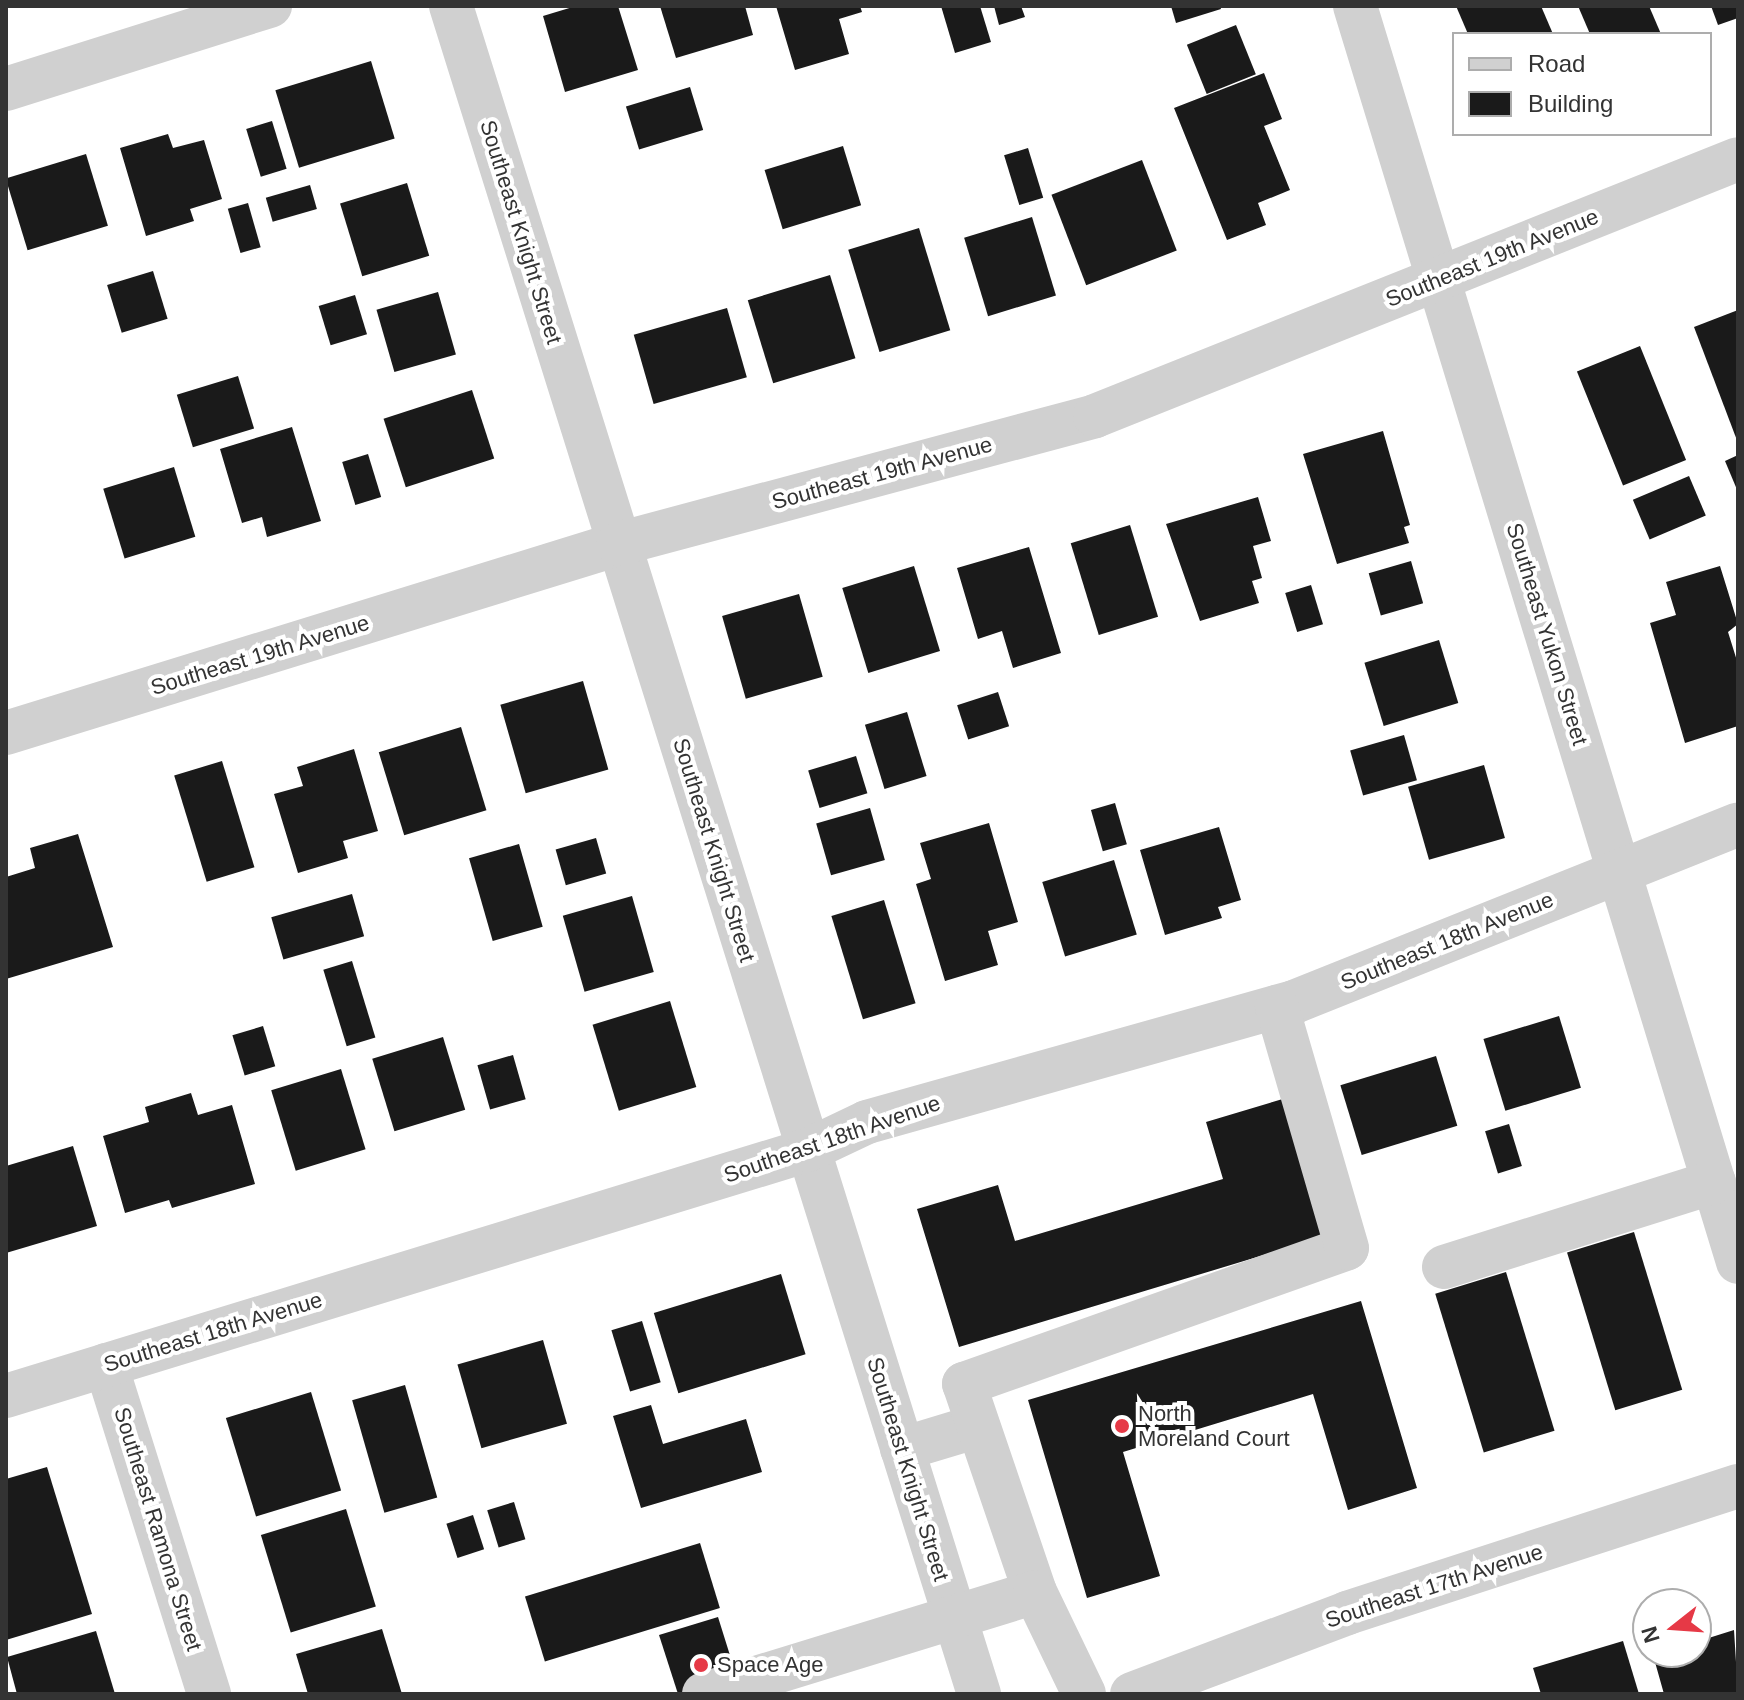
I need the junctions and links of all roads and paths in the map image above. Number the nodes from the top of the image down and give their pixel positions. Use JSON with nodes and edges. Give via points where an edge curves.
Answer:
{"nodes":[{"id":1,"x":270,"y":6,"type":"edge"},
{"id":2,"x":451,"y":6,"type":"edge"},
{"id":3,"x":1355,"y":6,"type":"edge"},
{"id":4,"x":6,"y":89,"type":"edge"},
{"id":5,"x":1738,"y":159,"type":"edge"},
{"id":6,"x":1438,"y":279,"type":"junction"},
{"id":7,"x":618,"y":544,"type":"junction"},
{"id":8,"x":6,"y":733,"type":"edge"},
{"id":9,"x":1738,"y":824,"type":"edge"},
{"id":10,"x":1620,"y":872,"type":"junction"},
{"id":11,"x":1277,"y":1007,"type":"junction"},
{"id":12,"x":808,"y":1150,"type":"junction"},
{"id":13,"x":1714,"y":1182,"type":"junction"},
{"id":14,"x":1738,"y":1262,"type":"edge"},
{"id":15,"x":1444,"y":1267,"type":"dead end"},
{"id":16,"x":106,"y":1365,"type":"junction"},
{"id":17,"x":6,"y":1396,"type":"edge"},
{"id":18,"x":978,"y":1426,"type":"junction"},
{"id":19,"x":902,"y":1449,"type":"junction"},
{"id":20,"x":1738,"y":1486,"type":"edge"},
{"id":21,"x":1035,"y":1592,"type":"junction"},
{"id":22,"x":955,"y":1619,"type":"junction"},
{"id":23,"x":799,"y":1680,"type":"edge"},
{"id":24,"x":209,"y":1694,"type":"edge"},
{"id":25,"x":704,"y":1694,"type":"edge"},
{"id":26,"x":979,"y":1694,"type":"edge"},
{"id":27,"x":1084,"y":1694,"type":"edge"},
{"id":28,"x":1132,"y":1694,"type":"edge"}],
"edges":[{"from":1,"to":4,"type":"street"},
{"from":2,"to":7,"type":"street","name":"Southeast Knight Street"},
{"from":3,"to":6,"type":"street","name":"Southeast Yukon Street"},
{"from":5,"to":6,"type":"street","name":"Southeast 19th Avenue"},
{"from":6,"to":7,"type":"street","name":"Southeast 19th Avenue","via":[[1095,416]]},
{"from":6,"to":10,"type":"street","name":"Southeast Yukon Street"},
{"from":7,"to":8,"type":"street","name":"Southeast 19th Avenue"},
{"from":7,"to":12,"type":"street","name":"Southeast Knight Street"},
{"from":9,"to":10,"type":"street","name":"Southeast 18th Avenue"},
{"from":10,"to":11,"type":"street","name":"Southeast 18th Avenue"},
{"from":10,"to":13,"type":"street","name":"Southeast Yukon Street"},
{"from":11,"to":12,"type":"street","name":"Southeast 18th Avenue","via":[[867,1122]]},
{"from":11,"to":18,"type":"street","via":[[1347,1248],[964,1384]]},
{"from":12,"to":16,"type":"street","name":"Southeast 18th Avenue"},
{"from":12,"to":19,"type":"street","name":"Southeast Knight Street"},
{"from":13,"to":14,"type":"street","name":"Southeast Yukon Street"},
{"from":13,"to":15,"type":"street"},
{"from":16,"to":17,"type":"street","name":"Southeast 18th Avenue"},
{"from":16,"to":24,"type":"street","name":"Southeast Ramona Street"},
{"from":18,"to":19,"type":"street"},
{"from":18,"to":21,"type":"street"},
{"from":19,"to":22,"type":"street","name":"Southeast Knight Street"},
{"from":20,"to":28,"type":"street","name":"Southeast 17th Avenue","via":[[1347,1613]]},
{"from":21,"to":22,"type":"street"},
{"from":21,"to":27,"type":"street"},
{"from":22,"to":23,"type":"street"},
{"from":22,"to":26,"type":"street","name":"Southeast Knight Street"},
{"from":23,"to":25,"type":"street"}]}
